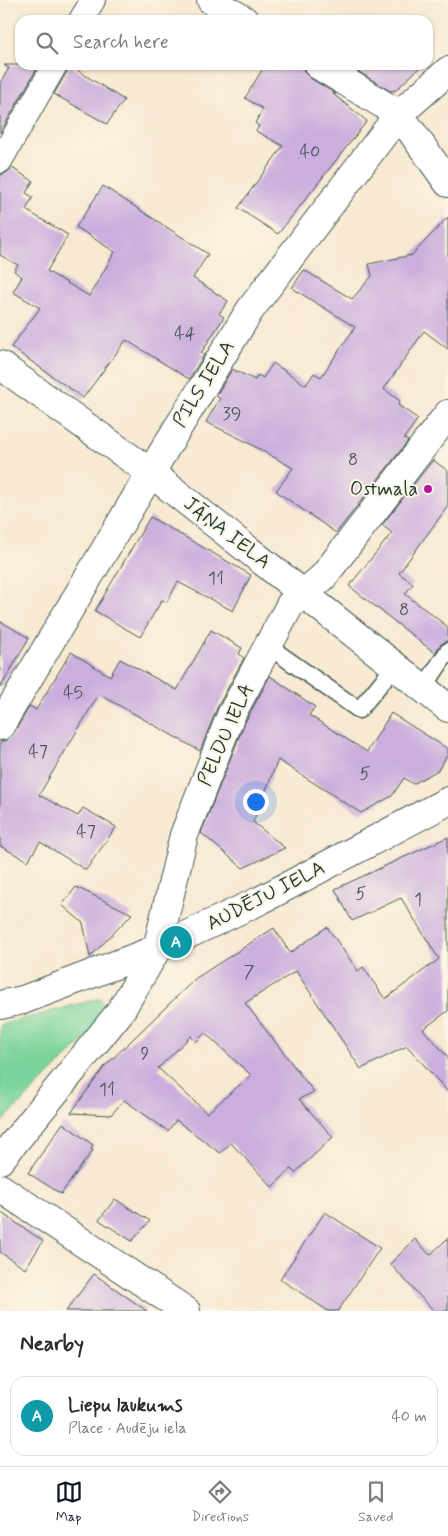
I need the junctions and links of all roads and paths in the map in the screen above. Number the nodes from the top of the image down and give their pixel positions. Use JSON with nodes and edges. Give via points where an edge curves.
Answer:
{"nodes":[{"id":1,"x":93,"y":0,"type":"edge"},
{"id":2,"x":211,"y":0,"type":"edge"},
{"id":3,"x":84,"y":15,"type":"edge"},
{"id":4,"x":236,"y":15,"type":"edge"},
{"id":5,"x":52,"y":70,"type":"edge"},
{"id":6,"x":326,"y":70,"type":"edge"},
{"id":7,"x":448,"y":71,"type":"edge"},
{"id":8,"x":400,"y":114,"type":"junction"},
{"id":9,"x":0,"y":161,"type":"edge"},
{"id":10,"x":448,"y":183,"type":"edge"},
{"id":11,"x":0,"y":366,"type":"edge"},
{"id":12,"x":448,"y":414,"type":"edge"},
{"id":13,"x":151,"y":473,"type":"junction"},
{"id":14,"x":303,"y":594,"type":"junction"},
{"id":15,"x":268,"y":646,"type":"junction"},
{"id":16,"x":448,"y":652,"type":"edge"},
{"id":17,"x":385,"y":678,"type":"dead end"},
{"id":18,"x":423,"y":688,"type":"junction"},
{"id":19,"x":448,"y":708,"type":"edge"},
{"id":20,"x":0,"y":726,"type":"edge"},
{"id":21,"x":448,"y":801,"type":"edge"},
{"id":22,"x":157,"y":949,"type":"junction"},
{"id":23,"x":0,"y":1005,"type":"edge"},
{"id":24,"x":0,"y":1160,"type":"edge"},
{"id":25,"x":0,"y":1188,"type":"edge"},
{"id":26,"x":186,"y":1311,"type":"edge"}],
"edges":[{"from":1,"to":3,"type":"street"},
{"from":2,"to":4,"type":"street"},
{"from":5,"to":9,"type":"street"},
{"from":6,"to":8,"type":"street"},
{"from":7,"to":8,"type":"street","name":"PILS IELA"},
{"from":8,"to":10,"type":"street"},
{"from":8,"to":13,"type":"street","name":"PILS IELA","via":[[250,310]]},
{"from":11,"to":13,"type":"street","name":"JĀŅA IELA"},
{"from":12,"to":14,"type":"street","name":"PELDU IELA","via":[[322,577]]},
{"from":13,"to":14,"type":"street","name":"JĀŅA IELA"},
{"from":13,"to":20,"type":"street","name":"PILS IELA"},
{"from":14,"to":15,"type":"street","name":"PELDU IELA","via":[[290,605]]},
{"from":14,"to":18,"type":"street","name":"JĀŅA IELA"},
{"from":15,"to":17,"type":"lane","via":[[359,710]]},
{"from":15,"to":22,"type":"street","name":"PELDU IELA","via":[[231,715],[184,836]]},
{"from":16,"to":18,"type":"lane"},
{"from":18,"to":19,"type":"street","name":"JĀŅA IELA"},
{"from":21,"to":22,"type":"street","name":"AUDĒJU IELA","via":[[261,900]]},
{"from":22,"to":23,"type":"street","via":[[23,1000]]},
{"from":22,"to":24,"type":"street","via":[[120,1012]]},
{"from":25,"to":26,"type":"street"}]}
